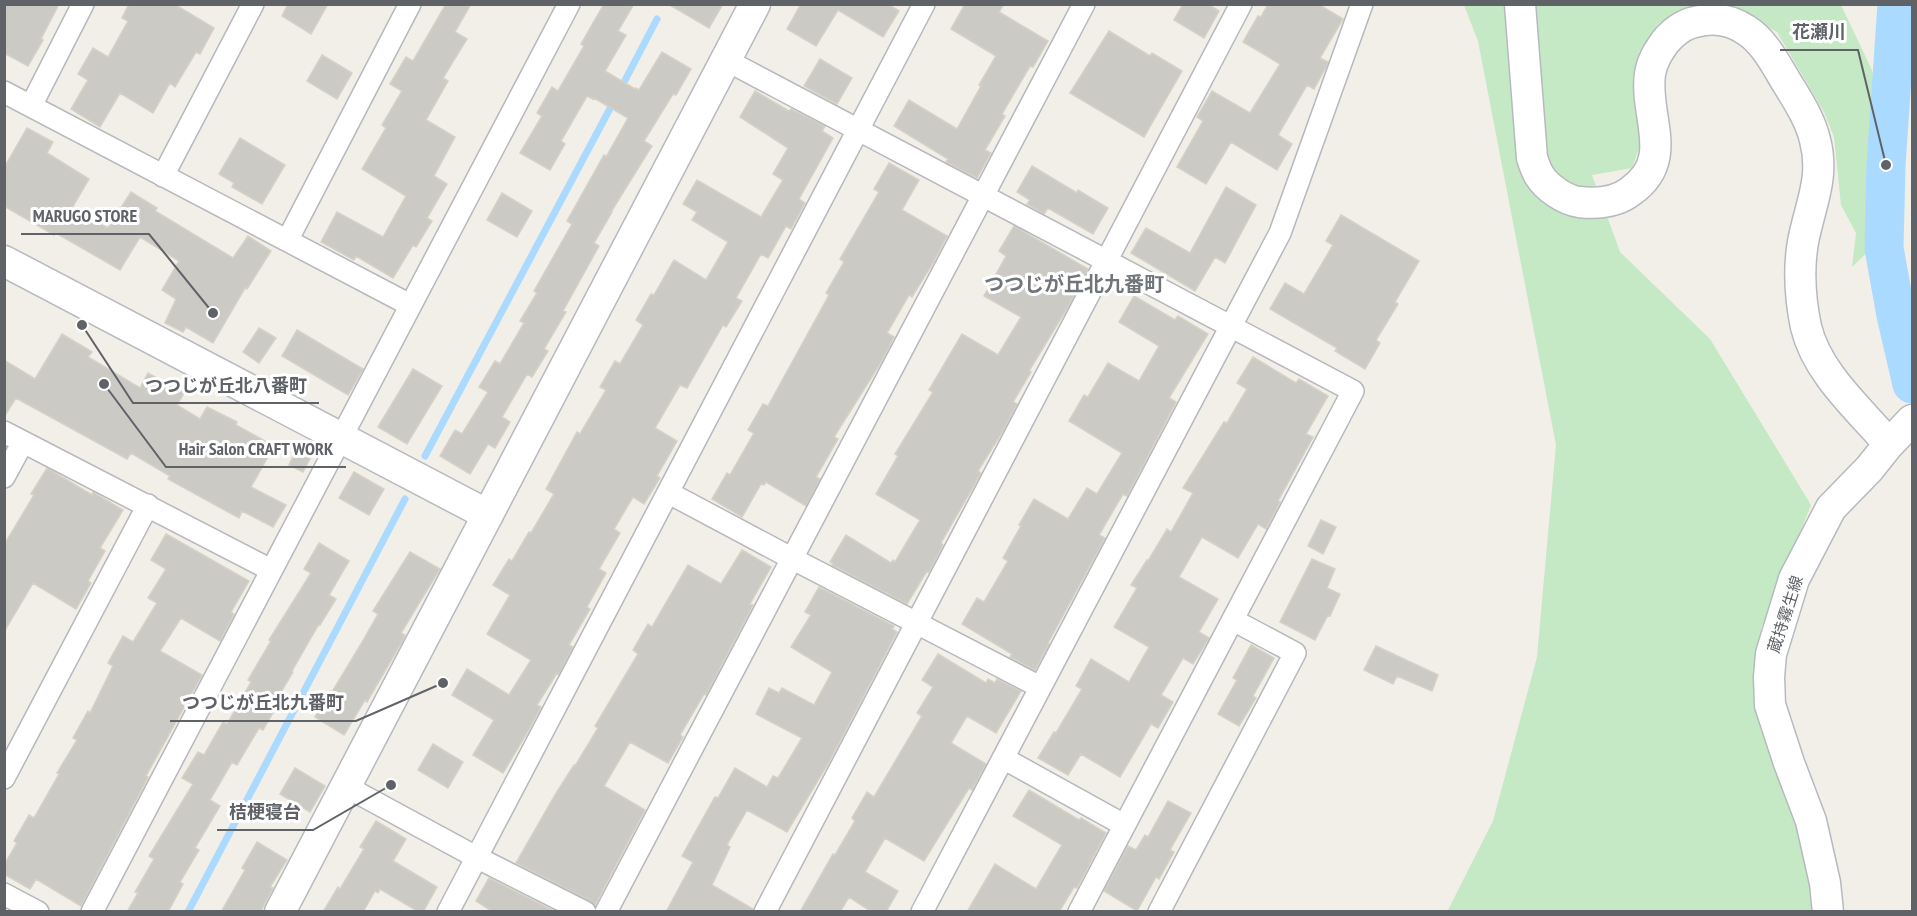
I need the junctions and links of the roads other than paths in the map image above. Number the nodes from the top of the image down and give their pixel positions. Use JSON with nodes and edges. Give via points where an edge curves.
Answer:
{"nodes":[{"id":1,"x":83,"y":4,"type":"edge"},
{"id":2,"x":253,"y":4,"type":"edge"},
{"id":3,"x":410,"y":4,"type":"edge"},
{"id":4,"x":569,"y":4,"type":"edge"},
{"id":5,"x":755,"y":4,"type":"edge"},
{"id":6,"x":924,"y":4,"type":"edge"},
{"id":7,"x":1083,"y":4,"type":"edge"},
{"id":8,"x":1241,"y":4,"type":"edge"},
{"id":9,"x":1362,"y":4,"type":"edge"},
{"id":10,"x":1520,"y":4,"type":"edge"},
{"id":11,"x":726,"y":60,"type":"junction"},
{"id":12,"x":4,"y":92,"type":"edge"},
{"id":13,"x":31,"y":106,"type":"junction"},
{"id":14,"x":858,"y":131,"type":"junction"},
{"id":15,"x":163,"y":176,"type":"junction"},
{"id":16,"x":984,"y":196,"type":"junction"},
{"id":17,"x":288,"y":239,"type":"junction"},
{"id":18,"x":1107,"y":260,"type":"junction"},
{"id":19,"x":4,"y":261,"type":"edge"},
{"id":20,"x":410,"y":305,"type":"junction"},
{"id":21,"x":1232,"y":326,"type":"junction"},
{"id":22,"x":1912,"y":420,"type":"edge"},
{"id":23,"x":4,"y":432,"type":"edge"},
{"id":24,"x":340,"y":438,"type":"junction"},
{"id":25,"x":23,"y":442,"type":"junction"},
{"id":26,"x":1889,"y":444,"type":"junction"},
{"id":27,"x":4,"y":477,"type":"edge"},
{"id":28,"x":669,"y":493,"type":"junction"},
{"id":29,"x":148,"y":505,"type":"junction"},
{"id":30,"x":488,"y":515,"type":"junction"},
{"id":31,"x":793,"y":559,"type":"junction"},
{"id":32,"x":271,"y":570,"type":"junction"},
{"id":33,"x":1233,"y":620,"type":"junction"},
{"id":34,"x":916,"y":624,"type":"junction"},
{"id":35,"x":1040,"y":687,"type":"junction"},
{"id":36,"x":1003,"y":758,"type":"junction"},
{"id":37,"x":4,"y":778,"type":"edge"},
{"id":38,"x":345,"y":786,"type":"junction"},
{"id":39,"x":1124,"y":825,"type":"junction"},
{"id":40,"x":476,"y":857,"type":"junction"},
{"id":41,"x":4,"y":894,"type":"edge"},
{"id":42,"x":38,"y":912,"type":"edge"},
{"id":43,"x":92,"y":912,"type":"edge"},
{"id":44,"x":280,"y":912,"type":"edge"},
{"id":45,"x":448,"y":912,"type":"edge"},
{"id":46,"x":585,"y":912,"type":"edge"},
{"id":47,"x":606,"y":912,"type":"edge"},
{"id":48,"x":765,"y":912,"type":"edge"},
{"id":49,"x":922,"y":912,"type":"edge"},
{"id":50,"x":1079,"y":912,"type":"edge"},
{"id":51,"x":1159,"y":912,"type":"edge"},
{"id":52,"x":1828,"y":912,"type":"edge"}],
"edges":[{"from":1,"to":13,"type":"street"},
{"from":2,"to":15,"type":"street"},
{"from":3,"to":17,"type":"street"},
{"from":4,"to":20,"type":"street"},
{"from":5,"to":11,"type":"street"},
{"from":6,"to":14,"type":"street"},
{"from":7,"to":16,"type":"street"},
{"from":8,"to":18,"type":"street"},
{"from":9,"to":21,"type":"street","via":[[1280,233]]},
{"from":10,"to":26,"type":"street","via":[[1532,158],[1539,176],[1572,201],[1612,201],[1641,184],[1648,175],[1656,149],[1650,74],[1655,55],[1669,37],[1701,20],[1738,25],[1756,36],[1810,122],[1816,141],[1817,186],[1799,272],[1807,329],[1833,379]]},
{"from":11,"to":14,"type":"street"},
{"from":11,"to":30,"type":"street"},
{"from":12,"to":13,"type":"street"},
{"from":13,"to":15,"type":"street"},
{"from":14,"to":16,"type":"street"},
{"from":14,"to":28,"type":"street"},
{"from":15,"to":17,"type":"street"},
{"from":16,"to":18,"type":"street"},
{"from":16,"to":31,"type":"street"},
{"from":17,"to":20,"type":"street"},
{"from":18,"to":21,"type":"street"},
{"from":18,"to":34,"type":"street"},
{"from":19,"to":24,"type":"street"},
{"from":20,"to":24,"type":"street"},
{"from":21,"to":33,"type":"street","via":[[1353,391]]},
{"from":21,"to":35,"type":"street"},
{"from":22,"to":26,"type":"street","name":"蔵持霧生線"},
{"from":23,"to":25,"type":"street"},
{"from":24,"to":30,"type":"street"},
{"from":24,"to":32,"type":"street"},
{"from":25,"to":27,"type":"street"},
{"from":25,"to":29,"type":"street"},
{"from":26,"to":52,"type":"street","name":"蔵持霧生線","via":[[1831,508],[1794,579],[1771,654],[1770,705],[1811,821]]},
{"from":28,"to":31,"type":"street"},
{"from":28,"to":40,"type":"street"},
{"from":29,"to":32,"type":"street"},
{"from":29,"to":37,"type":"street"},
{"from":30,"to":38,"type":"street"},
{"from":31,"to":34,"type":"street"},
{"from":31,"to":47,"type":"street"},
{"from":32,"to":43,"type":"street"},
{"from":33,"to":39,"type":"street"},
{"from":33,"to":51,"type":"street","via":[[1295,653]]},
{"from":34,"to":35,"type":"street"},
{"from":34,"to":48,"type":"street"},
{"from":35,"to":36,"type":"street"},
{"from":36,"to":39,"type":"street"},
{"from":36,"to":49,"type":"street"},
{"from":38,"to":40,"type":"street"},
{"from":38,"to":44,"type":"street"},
{"from":39,"to":50,"type":"street"},
{"from":40,"to":45,"type":"street"},
{"from":40,"to":46,"type":"street"},
{"from":41,"to":42,"type":"street"}]}
